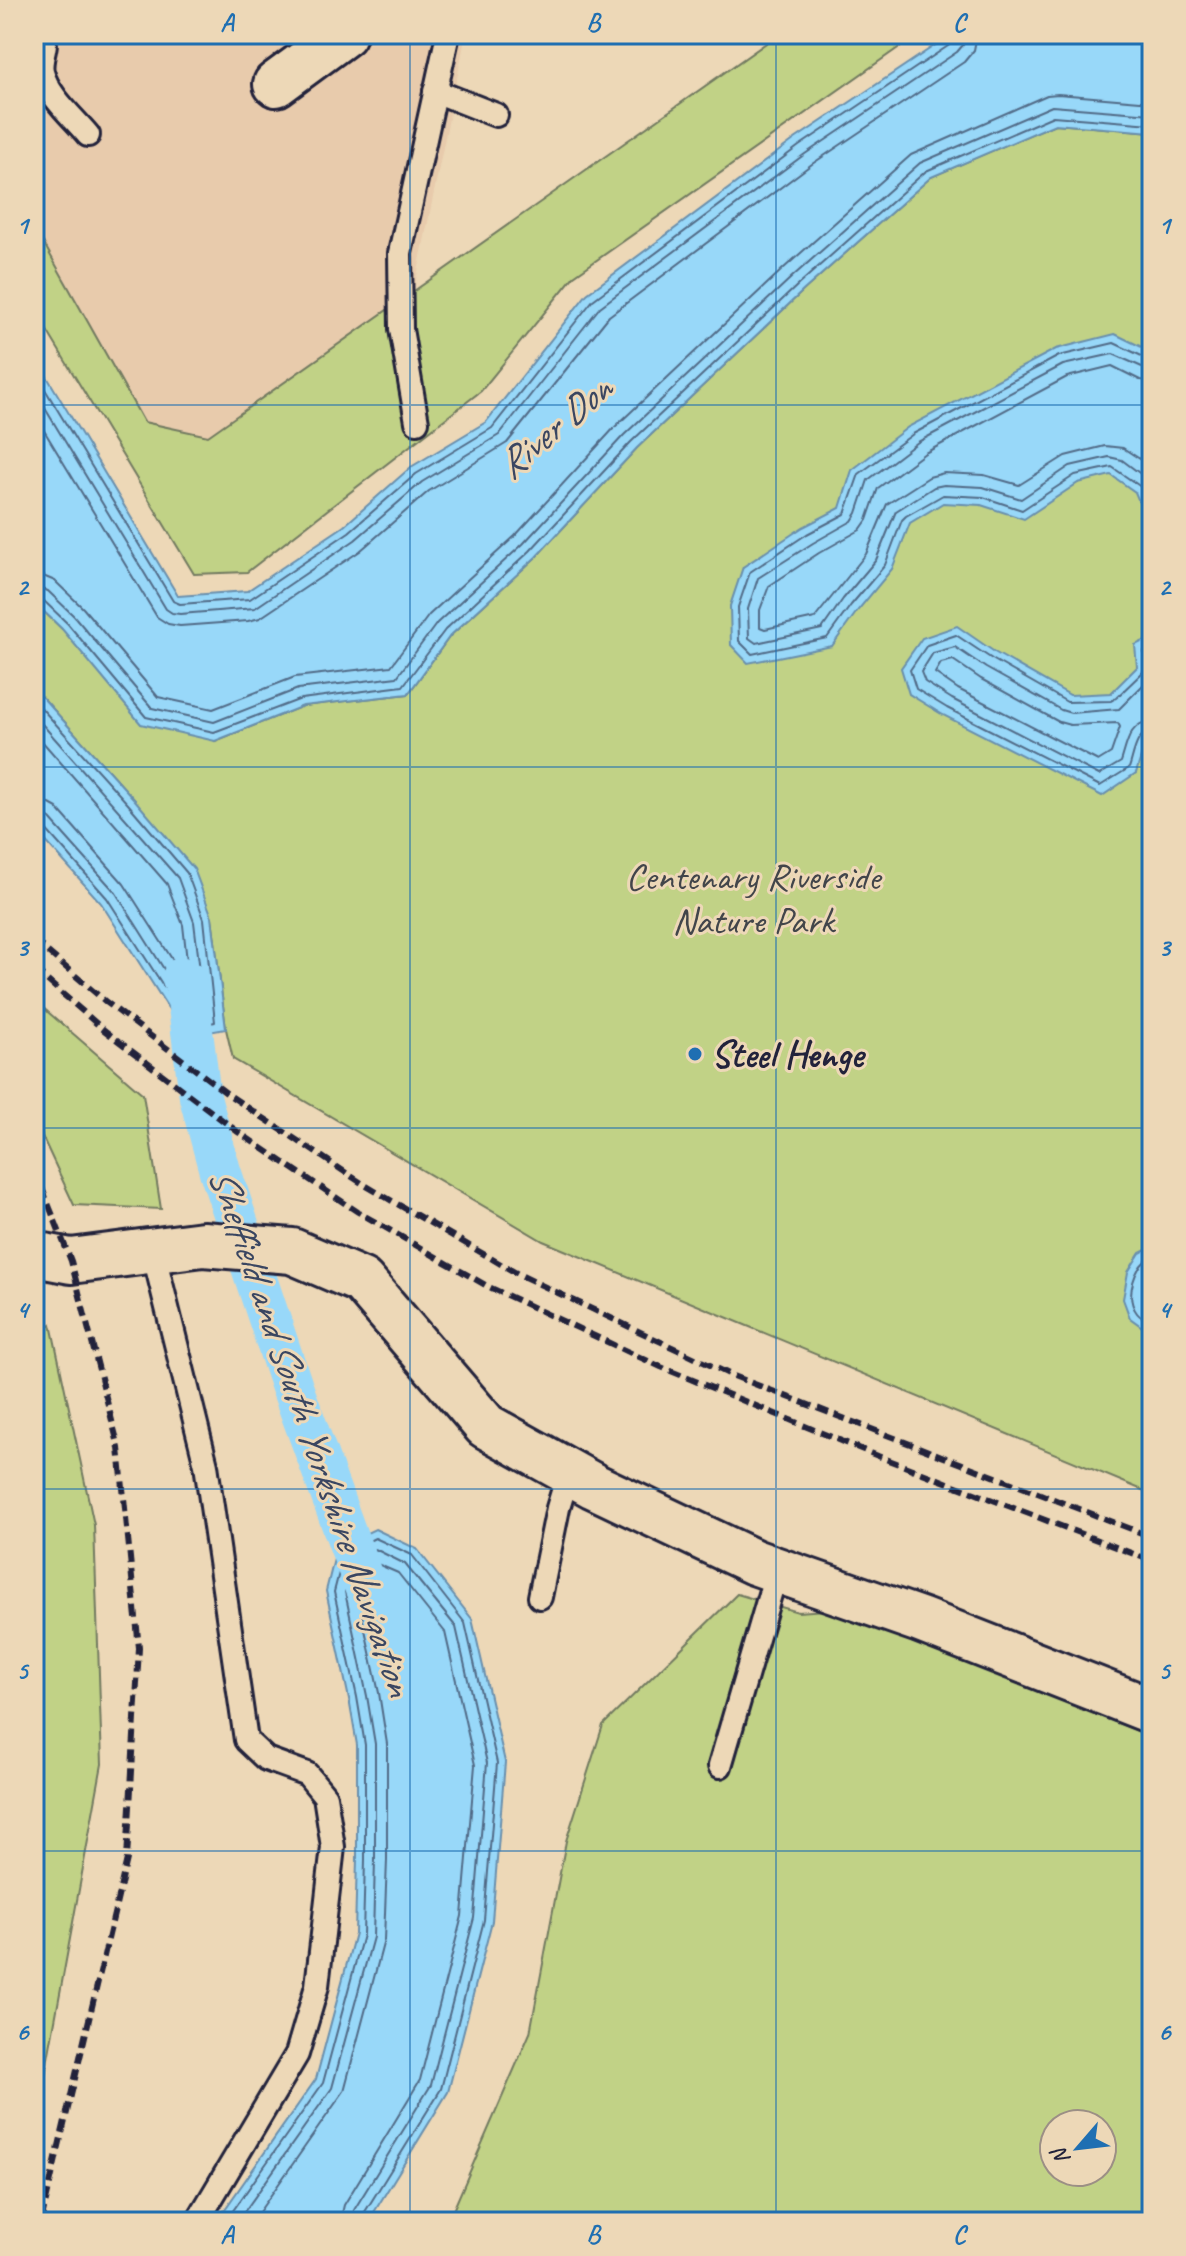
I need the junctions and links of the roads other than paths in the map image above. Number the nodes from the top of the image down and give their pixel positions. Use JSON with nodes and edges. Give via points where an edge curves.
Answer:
{"nodes":[{"id":1,"x":44,"y":34,"type":"edge"},
{"id":2,"x":344,"y":34,"type":"edge"},
{"id":3,"x":448,"y":34,"type":"edge"},
{"id":4,"x":276,"y":84,"type":"dead end"},
{"id":5,"x":435,"y":91,"type":"junction"},
{"id":6,"x":496,"y":115,"type":"dead end"},
{"id":7,"x":88,"y":135,"type":"dead end"},
{"id":8,"x":417,"y":422,"type":"dead end"},
{"id":9,"x":153,"y":1251,"type":"junction"},
{"id":10,"x":34,"y":1254,"type":"edge"},
{"id":11,"x":569,"y":1472,"type":"junction"},
{"id":12,"x":777,"y":1570,"type":"junction"},
{"id":13,"x":540,"y":1597,"type":"dead end"},
{"id":14,"x":1152,"y":1711,"type":"edge"},
{"id":15,"x":720,"y":1766,"type":"dead end"},
{"id":16,"x":197,"y":2222,"type":"edge"}],
"edges":[{"from":1,"to":7,"type":"lane","via":[[42,71],[50,89]]},
{"from":2,"to":4,"type":"street"},
{"from":3,"to":5,"type":"lane"},
{"from":5,"to":6,"type":"lane"},
{"from":5,"to":8,"type":"lane","via":[[400,253],[401,329]]},
{"from":9,"to":10,"type":"street","via":[[71,1261]]},
{"from":9,"to":11,"type":"street","via":[[203,1244],[292,1251],[362,1281],[486,1426]]},
{"from":9,"to":16,"type":"lane","via":[[206,1465],[246,1740],[266,1759],[307,1774],[325,1796],[333,1847],[317,1986],[297,2054]]},
{"from":11,"to":12,"type":"street"},
{"from":11,"to":13,"type":"lane"},
{"from":12,"to":14,"type":"street"},
{"from":12,"to":15,"type":"lane"}]}
